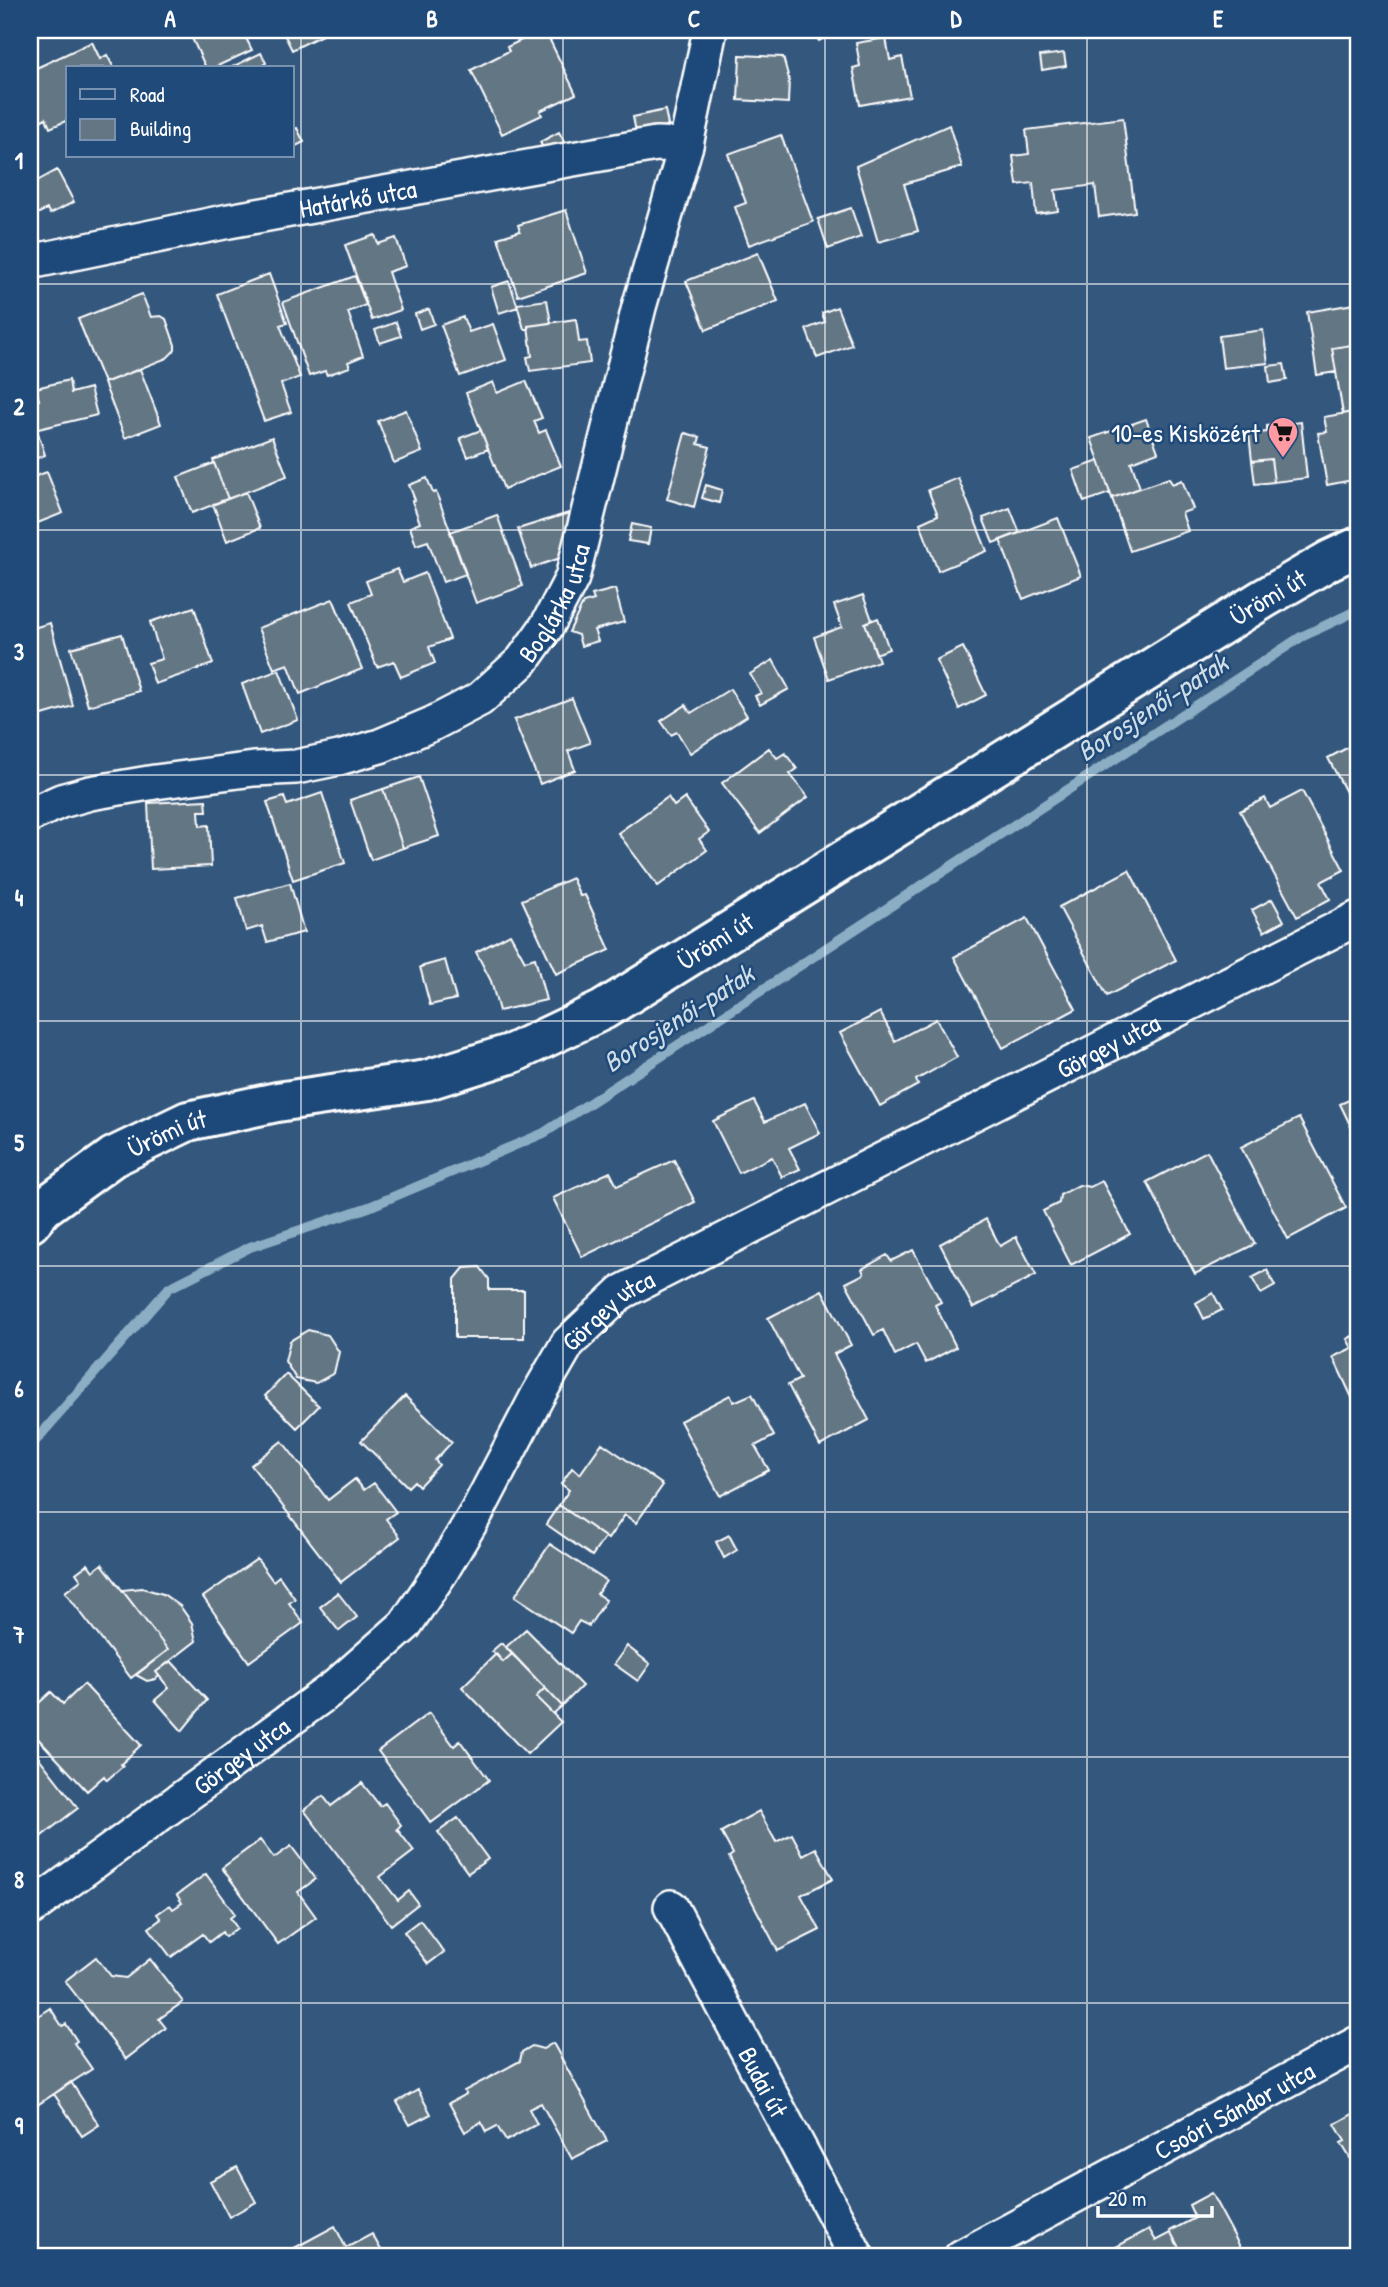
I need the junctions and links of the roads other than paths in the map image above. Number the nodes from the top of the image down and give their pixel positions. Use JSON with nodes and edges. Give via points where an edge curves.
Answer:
{"nodes":[{"id":1,"x":710,"y":30,"type":"edge"},
{"id":2,"x":686,"y":145,"type":"junction"},
{"id":3,"x":30,"y":262,"type":"edge"},
{"id":4,"x":1358,"y":547,"type":"edge"},
{"id":5,"x":30,"y":815,"type":"edge"},
{"id":6,"x":1358,"y":918,"type":"edge"},
{"id":7,"x":30,"y":1223,"type":"edge"},
{"id":8,"x":671,"y":1907,"type":"dead end"},
{"id":9,"x":30,"y":1909,"type":"edge"},
{"id":10,"x":1358,"y":2043,"type":"edge"},
{"id":11,"x":857,"y":2257,"type":"edge"},
{"id":12,"x":961,"y":2257,"type":"edge"}],
"edges":[{"from":1,"to":2,"type":"street","name":"Boglárka utca"},
{"from":2,"to":3,"type":"street","name":"Határkő utca","via":[[656,144]]},
{"from":2,"to":5,"type":"street","name":"Boglárka utca","via":[[639,307],[572,578],[522,661],[480,699],[380,746],[296,767],[90,793]]},
{"from":4,"to":7,"type":"main road","name":"Ürömi út","via":[[1263,599],[603,1010],[513,1053],[427,1080],[276,1102],[188,1121],[113,1157],[43,1208]]},
{"from":6,"to":9,"type":"street","name":"Görgey utca","via":[[622,1292],[568,1343],[478,1510],[405,1625],[336,1686]]},
{"from":8,"to":11,"type":"street","name":"Budai út"},
{"from":10,"to":12,"type":"street","name":"Csoóri Sándor utca"}]}
